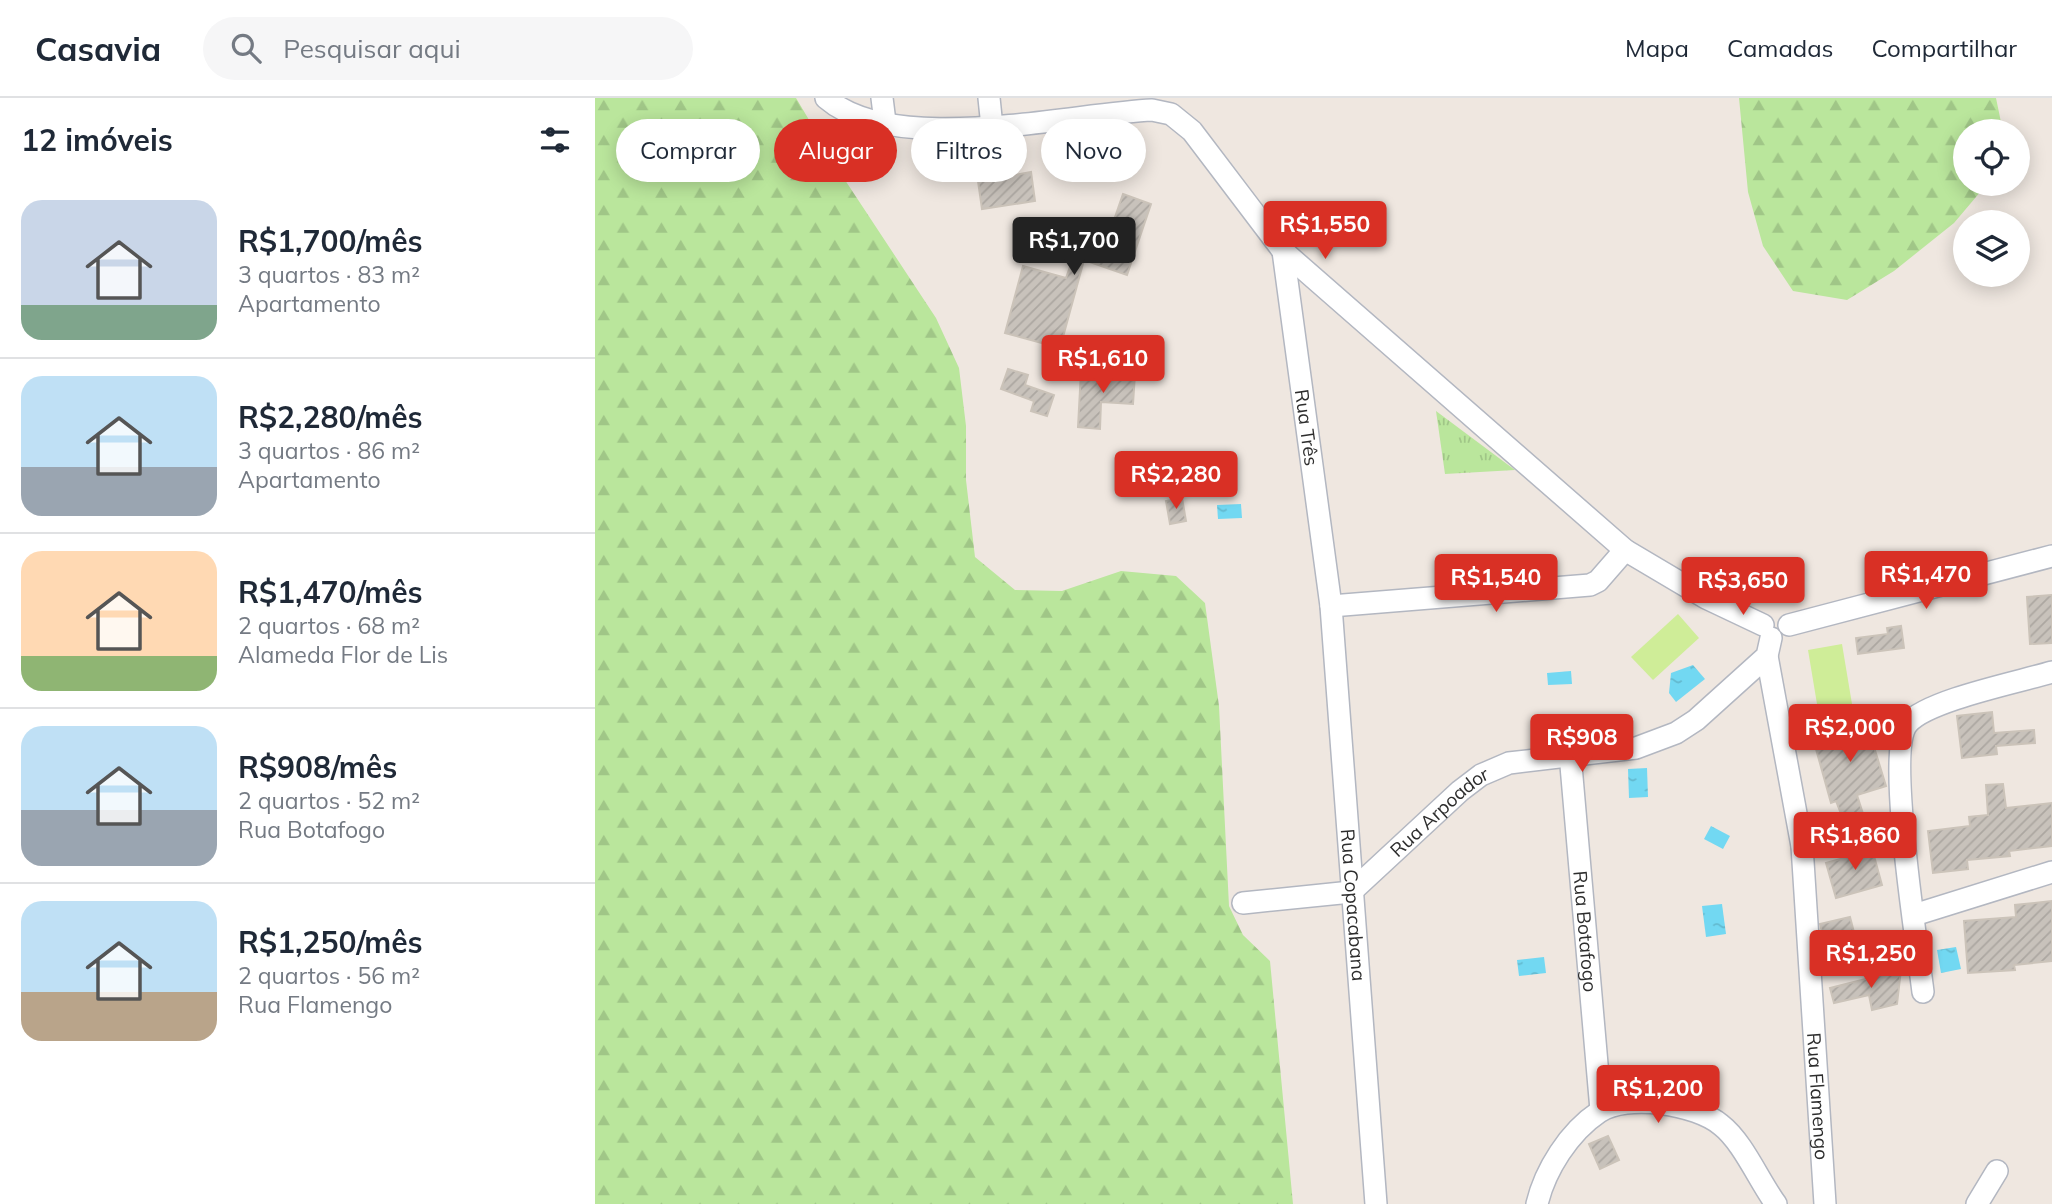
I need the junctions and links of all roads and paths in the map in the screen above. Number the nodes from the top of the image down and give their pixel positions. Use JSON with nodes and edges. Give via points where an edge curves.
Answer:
{"nodes":[{"id":1,"x":826,"y":98,"type":"edge"},
{"id":2,"x":882,"y":98,"type":"edge"},
{"id":3,"x":989,"y":98,"type":"edge"},
{"id":4,"x":1106,"y":106,"type":"edge"},
{"id":5,"x":871,"y":119,"type":"edge"},
{"id":6,"x":885,"y":119,"type":"edge"},
{"id":7,"x":991,"y":119,"type":"edge"},
{"id":8,"x":1027,"y":121,"type":"edge"},
{"id":9,"x":1283,"y":251,"type":"junction"},
{"id":10,"x":1625,"y":550,"type":"junction"},
{"id":11,"x":2052,"y":556,"type":"edge"},
{"id":12,"x":1331,"y":606,"type":"junction"},
{"id":13,"x":1767,"y":640,"type":"junction"},
{"id":14,"x":2052,"y":673,"type":"edge"},
{"id":15,"x":1570,"y":754,"type":"junction"},
{"id":16,"x":1902,"y":825,"type":"junction"},
{"id":17,"x":1802,"y":846,"type":"junction"},
{"id":18,"x":2052,"y":873,"type":"edge"},
{"id":19,"x":1351,"y":892,"type":"junction"},
{"id":20,"x":1243,"y":903,"type":"dead end"},
{"id":21,"x":1914,"y":915,"type":"junction"},
{"id":22,"x":1923,"y":992,"type":"dead end"},
{"id":23,"x":1601,"y":1110,"type":"junction"},
{"id":24,"x":1997,"y":1171,"type":"dead end"},
{"id":25,"x":1376,"y":1204,"type":"edge"},
{"id":26,"x":1537,"y":1204,"type":"edge"},
{"id":27,"x":1776,"y":1204,"type":"edge"},
{"id":28,"x":1825,"y":1204,"type":"edge"},
{"id":29,"x":1977,"y":1204,"type":"edge"}],
"edges":[{"from":1,"to":5,"type":"street","via":[[852,115]]},
{"from":2,"to":6,"type":"street"},
{"from":3,"to":7,"type":"street"},
{"from":4,"to":8,"type":"street"},
{"from":4,"to":9,"type":"street","via":[[1171,114],[1185,123]]},
{"from":9,"to":10,"type":"street"},
{"from":9,"to":12,"type":"street","name":"Rua Três"},
{"from":10,"to":12,"type":"street","via":[[1590,585]]},
{"from":10,"to":13,"type":"street"},
{"from":11,"to":13,"type":"street","name":"Rua Arpoador","via":[[1789,625],[1783,637]]},
{"from":12,"to":19,"type":"street","name":"Rua Copacabana"},
{"from":13,"to":15,"type":"street","name":"Rua Arpoador","via":[[1696,720],[1676,733],[1636,748]]},
{"from":13,"to":17,"type":"street","name":"Rua Flamengo"},
{"from":14,"to":16,"type":"street","via":[[1950,701],[1918,714],[1905,725]]},
{"from":15,"to":19,"type":"street","name":"Rua Arpoador","via":[[1509,763],[1481,775]]},
{"from":15,"to":23,"type":"street","name":"Rua Botafogo"},
{"from":16,"to":17,"type":"street"},
{"from":16,"to":21,"type":"street"},
{"from":17,"to":28,"type":"street","name":"Rua Flamengo"},
{"from":18,"to":21,"type":"street"},
{"from":19,"to":20,"type":"street"},
{"from":19,"to":25,"type":"street","name":"Rua Copacabana"},
{"from":21,"to":22,"type":"street"},
{"from":23,"to":26,"type":"street","via":[[1561,1152]]},
{"from":23,"to":27,"type":"street","via":[[1634,1103],[1658,1104],[1713,1118],[1739,1146]]},
{"from":24,"to":29,"type":"street"}]}
